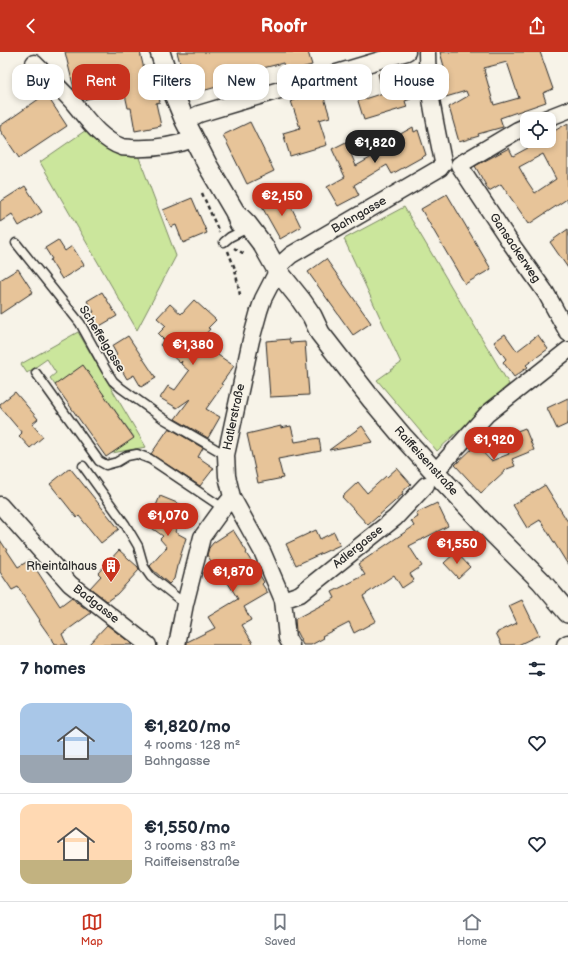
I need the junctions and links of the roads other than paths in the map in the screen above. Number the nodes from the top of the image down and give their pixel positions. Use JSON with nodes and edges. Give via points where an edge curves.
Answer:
{"nodes":[{"id":1,"x":160,"y":52,"type":"edge"},
{"id":2,"x":406,"y":52,"type":"edge"},
{"id":3,"x":427,"y":52,"type":"edge"},
{"id":4,"x":34,"y":63,"type":"dead end"},
{"id":5,"x":568,"y":110,"type":"edge"},
{"id":6,"x":556,"y":115,"type":"edge"},
{"id":7,"x":185,"y":121,"type":"junction"},
{"id":8,"x":520,"y":129,"type":"edge"},
{"id":9,"x":194,"y":140,"type":"junction"},
{"id":10,"x":443,"y":164,"type":"junction"},
{"id":11,"x":459,"y":165,"type":"junction"},
{"id":12,"x":235,"y":212,"type":"junction"},
{"id":13,"x":242,"y":231,"type":"junction"},
{"id":14,"x":224,"y":242,"type":"dead end"},
{"id":15,"x":16,"y":243,"type":"dead end"},
{"id":16,"x":276,"y":274,"type":"junction"},
{"id":17,"x":568,"y":333,"type":"edge"},
{"id":18,"x":568,"y":350,"type":"edge"},
{"id":19,"x":36,"y":373,"type":"dead end"},
{"id":20,"x":226,"y":455,"type":"junction"},
{"id":21,"x":83,"y":466,"type":"dead end"},
{"id":22,"x":430,"y":479,"type":"junction"},
{"id":23,"x":227,"y":502,"type":"junction"},
{"id":24,"x":0,"y":505,"type":"edge"},
{"id":25,"x":541,"y":581,"type":"junction"},
{"id":26,"x":568,"y":599,"type":"edge"},
{"id":27,"x":283,"y":600,"type":"junction"},
{"id":28,"x":185,"y":604,"type":"junction"},
{"id":29,"x":568,"y":613,"type":"edge"},
{"id":30,"x":284,"y":643,"type":"edge"},
{"id":31,"x":568,"y":643,"type":"edge"},
{"id":32,"x":148,"y":645,"type":"edge"},
{"id":33,"x":177,"y":645,"type":"edge"},
{"id":34,"x":565,"y":645,"type":"edge"}],
"edges":[{"from":1,"to":7,"type":"street"},
{"from":2,"to":7,"type":"street","via":[[199,114]]},
{"from":3,"to":10,"type":"street","via":[[432,104]]},
{"from":4,"to":9,"type":"street","via":[[70,98],[94,128],[108,140],[122,147],[167,146]]},
{"from":5,"to":6,"type":"street"},
{"from":7,"to":9,"type":"street"},
{"from":8,"to":11,"type":"street"},
{"from":9,"to":12,"type":"street"},
{"from":10,"to":11,"type":"street"},
{"from":10,"to":16,"type":"street","name":"Bahngasse","via":[[291,255],[281,264]]},
{"from":11,"to":17,"type":"street","name":"Gansackerweg","via":[[546,294]]},
{"from":12,"to":13,"type":"street"},
{"from":12,"to":16,"type":"street","via":[[263,245]]},
{"from":13,"to":14,"type":"lane"},
{"from":13,"to":16,"type":"street","via":[[253,251]]},
{"from":15,"to":20,"type":"lane","name":"Scheffelgasse","via":[[80,323],[113,381],[164,419]]},
{"from":16,"to":20,"type":"street","name":"Hatlerstraße","via":[[263,299],[251,340]]},
{"from":16,"to":22,"type":"street","name":"Raiffeisenstraße","via":[[286,300],[302,320],[320,334],[404,438]]},
{"from":18,"to":22,"type":"street","name":"Adlergasse","via":[[487,414]]},
{"from":19,"to":23,"type":"lane","via":[[99,461],[106,465],[137,454]]},
{"from":20,"to":23,"type":"street","name":"Hatlerstraße"},
{"from":21,"to":28,"type":"lane","via":[[125,524],[151,577]]},
{"from":22,"to":25,"type":"street","name":"Raiffeisenstraße","via":[[486,527]]},
{"from":22,"to":27,"type":"street","name":"Adlergasse","via":[[395,518],[300,594]]},
{"from":23,"to":27,"type":"street","name":"Hatlerstraße","via":[[262,551]]},
{"from":23,"to":28,"type":"street","via":[[202,537]]},
{"from":24,"to":32,"type":"street","name":"Badgasse","via":[[70,584]]},
{"from":25,"to":26,"type":"street","name":"Raiffeisenstraße"},
{"from":25,"to":29,"type":"street","name":"Raiffeisenstraße"},
{"from":27,"to":30,"type":"street","name":"Hatlerstraße"},
{"from":28,"to":33,"type":"street"},
{"from":31,"to":34,"type":"street"}]}
